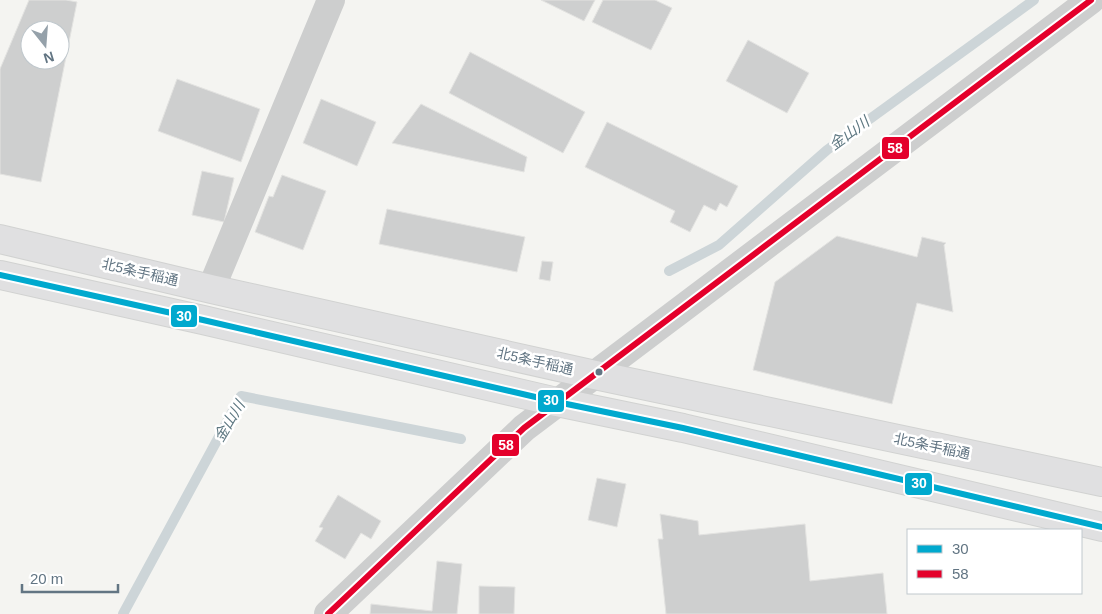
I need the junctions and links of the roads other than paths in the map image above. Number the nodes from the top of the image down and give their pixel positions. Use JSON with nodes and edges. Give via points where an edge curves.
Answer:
{"nodes":[{"id":1,"x":331,"y":0,"type":"edge"},
{"id":2,"x":1091,"y":0,"type":"edge"},
{"id":3,"x":0,"y":239,"type":"edge"},
{"id":4,"x":0,"y":275,"type":"edge"},
{"id":5,"x":211,"y":288,"type":"junction"},
{"id":6,"x":595,"y":374,"type":"junction"},
{"id":7,"x":558,"y":402,"type":"junction"},
{"id":8,"x":1102,"y":482,"type":"edge"},
{"id":9,"x":1102,"y":527,"type":"edge"},
{"id":10,"x":328,"y":614,"type":"edge"}],
"edges":[{"from":1,"to":5,"type":"street"},
{"from":2,"to":6,"type":"street"},
{"from":3,"to":5,"type":"highway","name":"北5条手稲通"},
{"from":4,"to":7,"type":"highway"},
{"from":5,"to":6,"type":"highway","name":"北5条手稲通"},
{"from":6,"to":7,"type":"street"},
{"from":6,"to":8,"type":"highway","name":"北5条手稲通"},
{"from":7,"to":9,"type":"highway","via":[[683,428]]},
{"from":7,"to":10,"type":"street","via":[[524,428]]}]}
